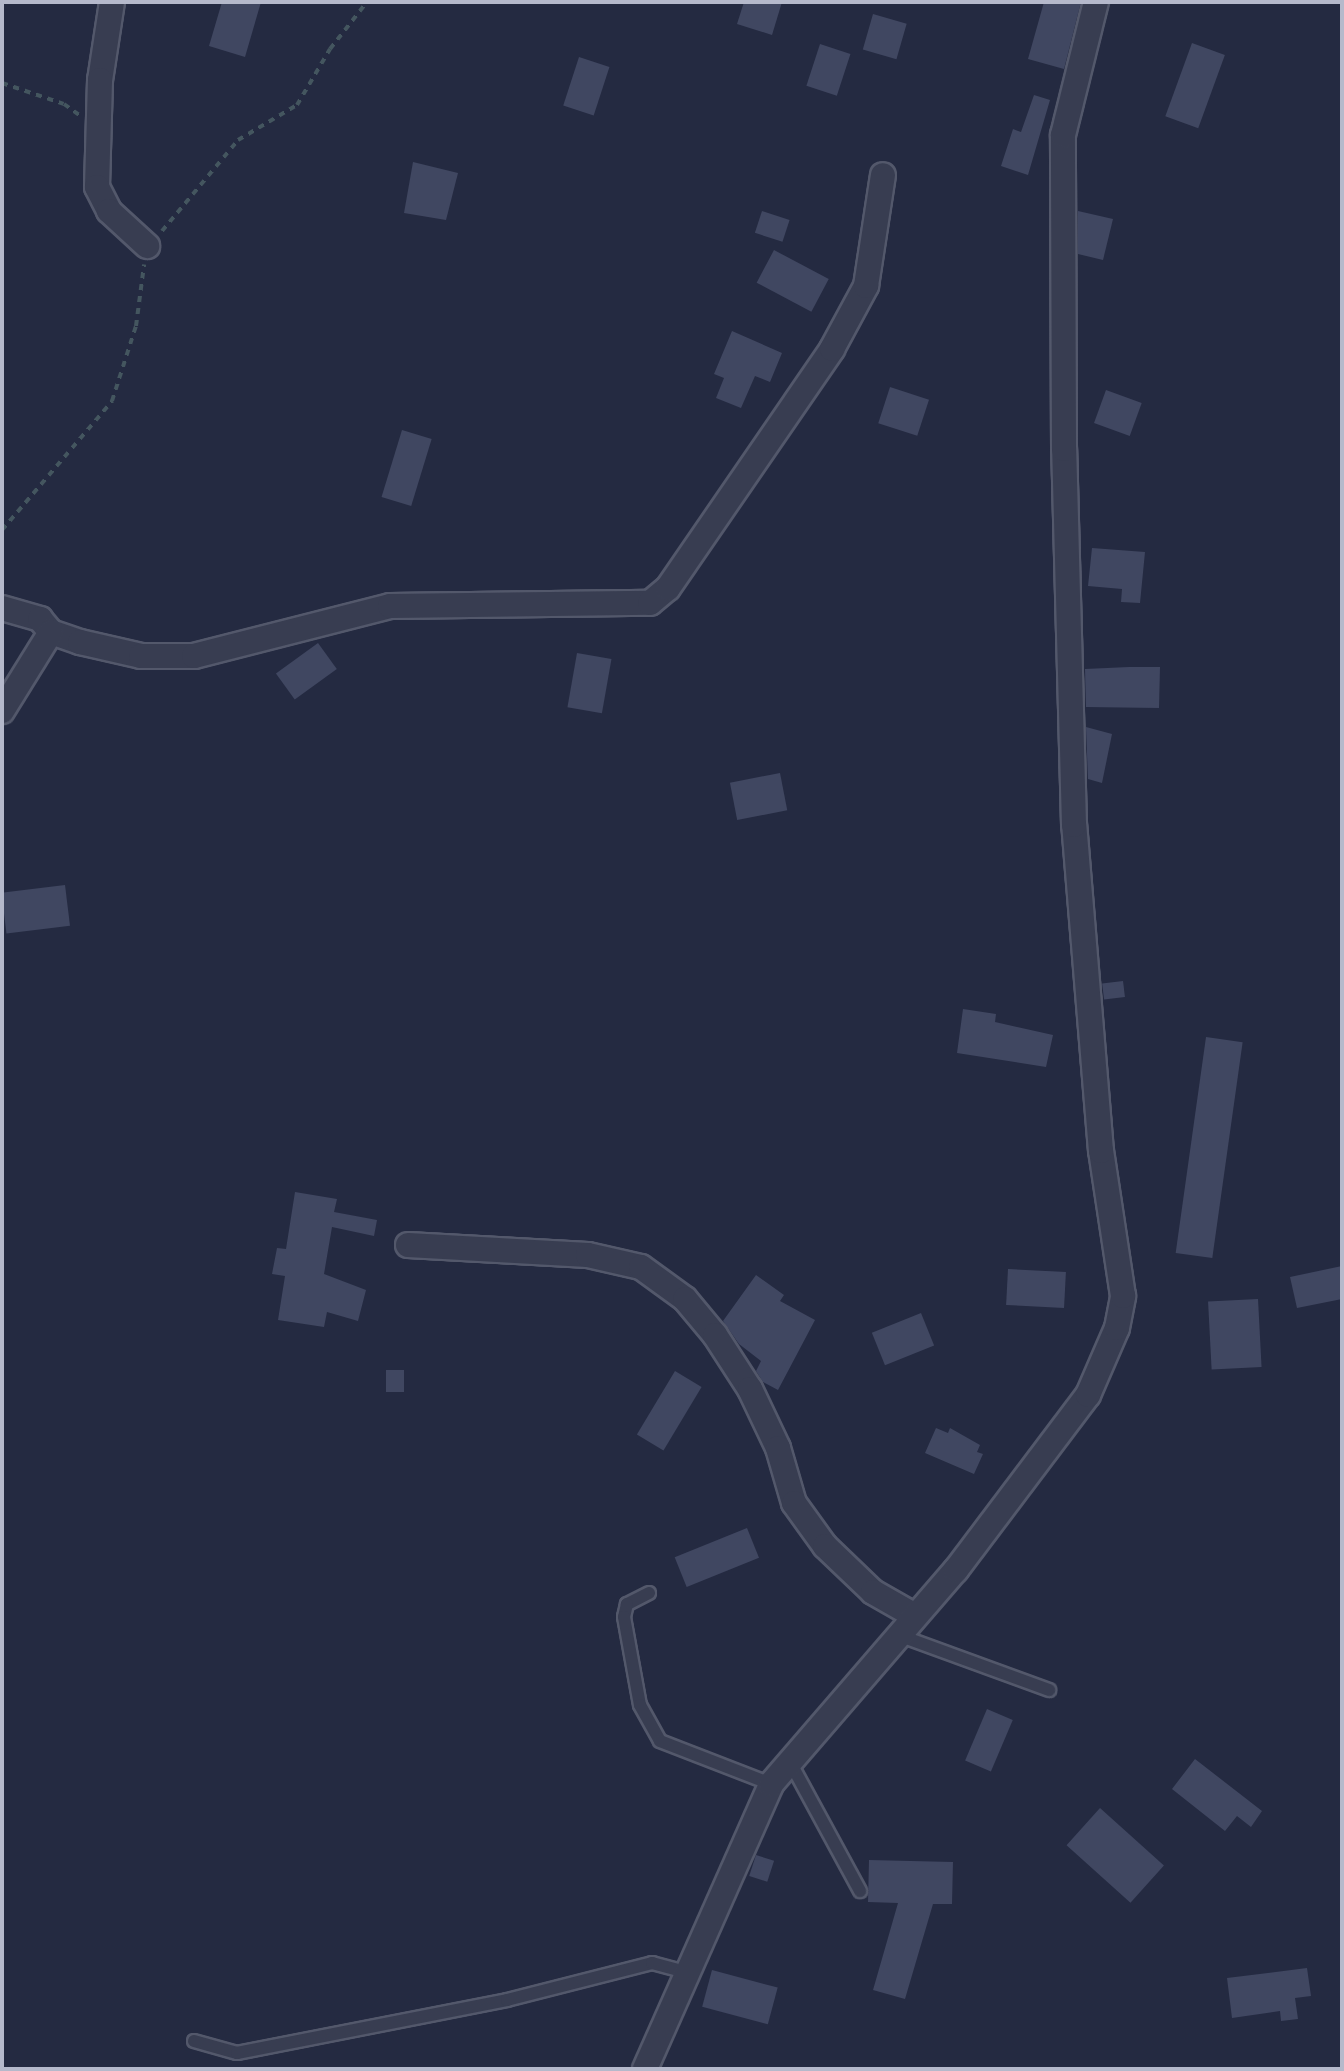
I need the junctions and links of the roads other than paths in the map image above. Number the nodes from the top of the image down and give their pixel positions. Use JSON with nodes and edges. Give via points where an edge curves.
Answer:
{"nodes":[{"id":1,"x":112,"y":2,"type":"edge"},
{"id":2,"x":1096,"y":2,"type":"edge"},
{"id":3,"x":883,"y":175,"type":"dead end"},
{"id":4,"x":147,"y":246,"type":"road end"},
{"id":5,"x":2,"y":608,"type":"edge"},
{"id":6,"x":51,"y":632,"type":"junction"},
{"id":7,"x":2,"y":711,"type":"edge"},
{"id":8,"x":408,"y":1245,"type":"dead end"},
{"id":9,"x":649,"y":1593,"type":"dead end"},
{"id":10,"x":915,"y":1616,"type":"junction"},
{"id":11,"x":898,"y":1635,"type":"junction"},
{"id":12,"x":1049,"y":1690,"type":"dead end"},
{"id":13,"x":790,"y":1762,"type":"junction"},
{"id":14,"x":771,"y":1784,"type":"junction"},
{"id":15,"x":860,"y":1891,"type":"dead end"},
{"id":16,"x":685,"y":1972,"type":"junction"},
{"id":17,"x":194,"y":2041,"type":"dead end"},
{"id":18,"x":645,"y":2069,"type":"edge"}],
"edges":[{"from":1,"to":4,"type":"street","via":[[97,128],[97,187],[109,211]]},
{"from":2,"to":10,"type":"street","via":[[1063,135],[1067,658],[1074,825],[1101,1151],[1123,1296],[1117,1328],[1088,1395]]},
{"from":3,"to":6,"type":"street","via":[[866,286],[832,349],[668,588],[650,603],[390,606],[194,656],[141,656]]},
{"from":5,"to":6,"type":"street","via":[[40,619]]},
{"from":6,"to":7,"type":"street"},
{"from":8,"to":10,"type":"street","via":[[588,1255],[641,1267],[674,1291],[715,1335],[750,1389],[778,1448],[794,1503],[825,1546],[873,1592]]},
{"from":9,"to":14,"type":"lane","via":[[627,1604],[624,1617],[640,1705],[660,1741]]},
{"from":10,"to":11,"type":"street"},
{"from":11,"to":12,"type":"lane"},
{"from":11,"to":13,"type":"street"},
{"from":13,"to":14,"type":"street"},
{"from":13,"to":15,"type":"lane"},
{"from":14,"to":16,"type":"street"},
{"from":16,"to":17,"type":"lane","via":[[652,1963],[507,2000],[237,2053]]},
{"from":16,"to":18,"type":"street"}]}
